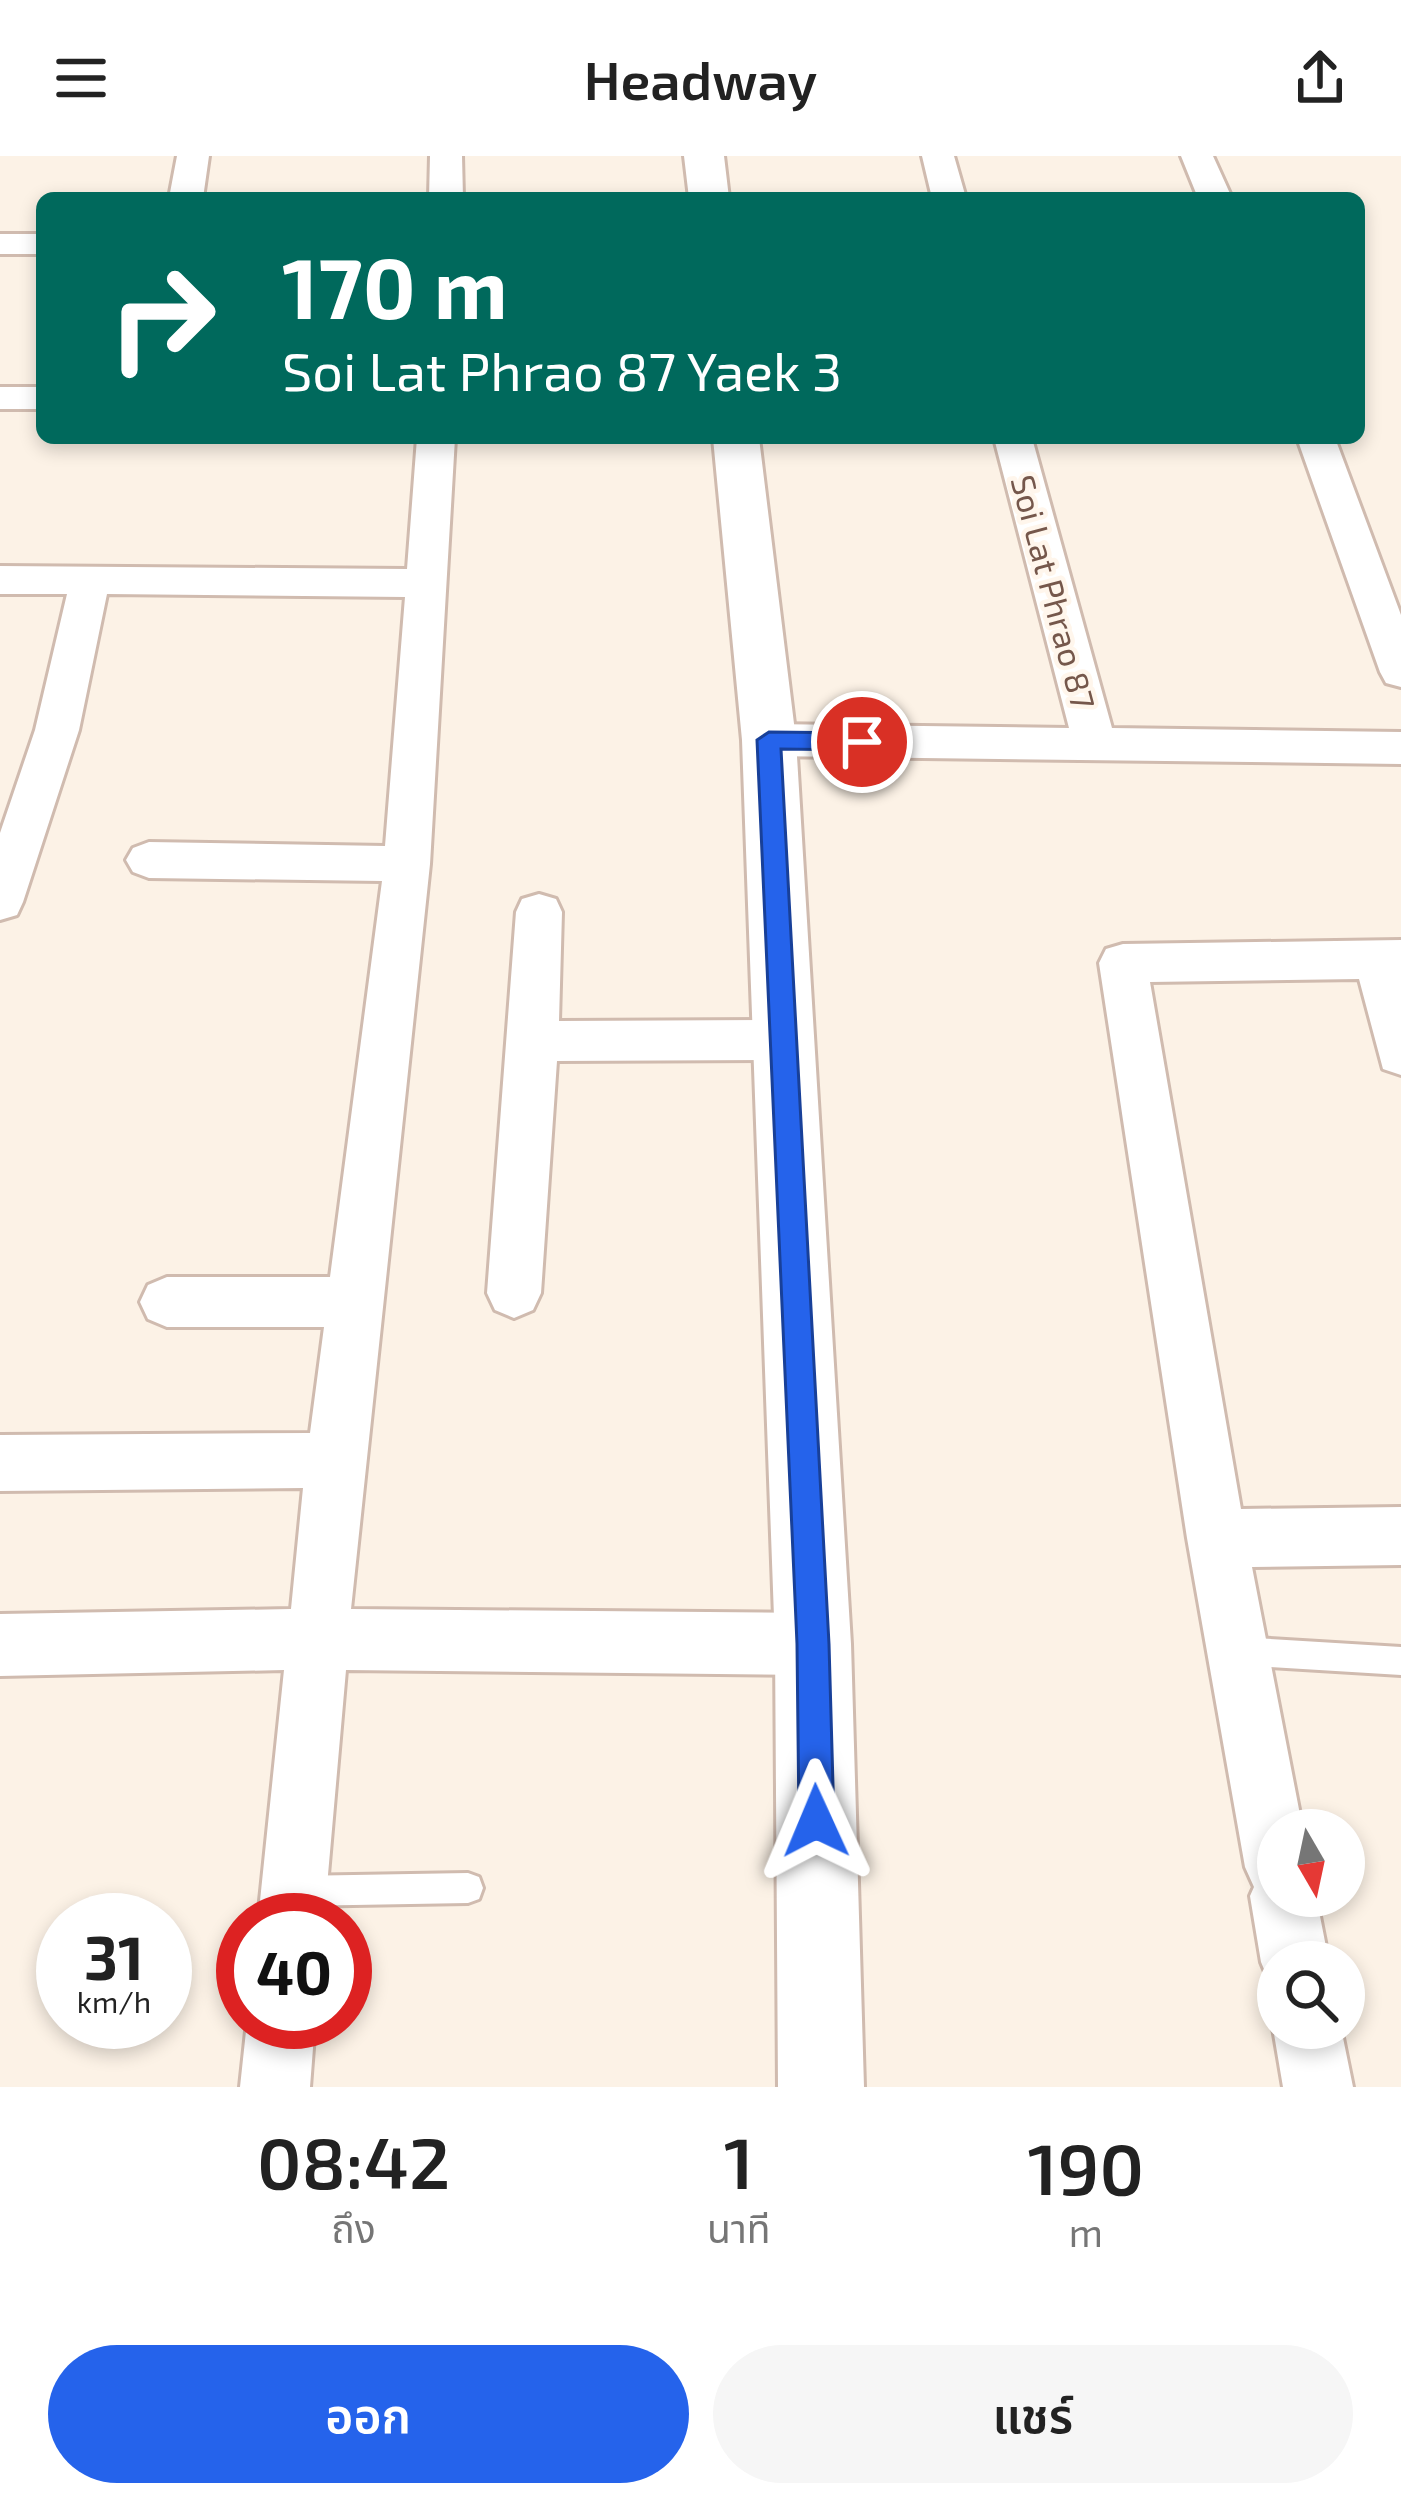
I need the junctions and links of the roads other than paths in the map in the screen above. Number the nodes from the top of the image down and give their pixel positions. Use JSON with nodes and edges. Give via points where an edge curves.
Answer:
{"nodes":[{"id":1,"x":193,"y":156,"type":"edge"},
{"id":2,"x":446,"y":156,"type":"edge"},
{"id":3,"x":704,"y":156,"type":"edge"},
{"id":4,"x":938,"y":156,"type":"edge"},
{"id":5,"x":1197,"y":156,"type":"edge"},
{"id":6,"x":187,"y":192,"type":"edge"},
{"id":7,"x":446,"y":192,"type":"edge"},
{"id":8,"x":708,"y":192,"type":"edge"},
{"id":9,"x":947,"y":192,"type":"edge"},
{"id":10,"x":1213,"y":192,"type":"edge"},
{"id":11,"x":0,"y":244,"type":"edge"},
{"id":12,"x":36,"y":244,"type":"edge"},
{"id":13,"x":0,"y":398,"type":"edge"},
{"id":14,"x":36,"y":398,"type":"edge"},
{"id":15,"x":436,"y":444,"type":"edge"},
{"id":16,"x":737,"y":444,"type":"edge"},
{"id":17,"x":1015,"y":444,"type":"edge"},
{"id":18,"x":1318,"y":444,"type":"edge"},
{"id":19,"x":0,"y":580,"type":"edge"},
{"id":20,"x":91,"y":581,"type":"junction"},
{"id":21,"x":428,"y":583,"type":"junction"},
{"id":22,"x":1401,"y":671,"type":"edge"},
{"id":23,"x":769,"y":740,"type":"junction"},
{"id":24,"x":1095,"y":745,"type":"junction"},
{"id":25,"x":1401,"y":748,"type":"edge"},
{"id":26,"x":149,"y":860,"type":"dead end"},
{"id":27,"x":407,"y":864,"type":"junction"},
{"id":28,"x":0,"y":902,"type":"edge"},
{"id":29,"x":538,"y":912,"type":"dead end"},
{"id":30,"x":1390,"y":959,"type":"edge"},
{"id":31,"x":534,"y":1040,"type":"junction"},
{"id":32,"x":784,"y":1040,"type":"junction"},
{"id":33,"x":1401,"y":1054,"type":"edge"},
{"id":34,"x":514,"y":1293,"type":"dead end"},
{"id":35,"x":167,"y":1302,"type":"dead end"},
{"id":36,"x":355,"y":1302,"type":"junction"},
{"id":37,"x":335,"y":1460,"type":"junction"},
{"id":38,"x":0,"y":1463,"type":"edge"},
{"id":39,"x":1401,"y":1535,"type":"edge"},
{"id":40,"x":1217,"y":1538,"type":"junction"},
{"id":41,"x":316,"y":1639,"type":"junction"},
{"id":42,"x":813,"y":1644,"type":"junction"},
{"id":43,"x":0,"y":1645,"type":"edge"},
{"id":44,"x":1239,"y":1651,"type":"junction"},
{"id":45,"x":1401,"y":1661,"type":"edge"},
{"id":46,"x":1268,"y":1809,"type":"edge"},
{"id":47,"x":468,"y":1888,"type":"dead end"},
{"id":48,"x":293,"y":1893,"type":"edge"},
{"id":49,"x":372,"y":1898,"type":"edge"},
{"id":50,"x":279,"y":2049,"type":"edge"},
{"id":51,"x":1311,"y":2049,"type":"edge"},
{"id":52,"x":275,"y":2087,"type":"edge"},
{"id":53,"x":821,"y":2087,"type":"edge"},
{"id":54,"x":1318,"y":2087,"type":"edge"}],
"edges":[{"from":1,"to":6,"type":"street"},
{"from":2,"to":7,"type":"street"},
{"from":3,"to":8,"type":"street"},
{"from":4,"to":9,"type":"street"},
{"from":5,"to":10,"type":"street"},
{"from":11,"to":12,"type":"street"},
{"from":13,"to":14,"type":"street"},
{"from":15,"to":21,"type":"street"},
{"from":16,"to":23,"type":"street"},
{"from":17,"to":24,"type":"street","name":"Soi Lat Phrao 87"},
{"from":18,"to":22,"type":"street"},
{"from":19,"to":20,"type":"street"},
{"from":20,"to":21,"type":"street"},
{"from":20,"to":28,"type":"street","via":[[57,730]]},
{"from":21,"to":27,"type":"street"},
{"from":23,"to":24,"type":"street"},
{"from":23,"to":32,"type":"street"},
{"from":24,"to":25,"type":"street"},
{"from":26,"to":27,"type":"street"},
{"from":27,"to":36,"type":"street"},
{"from":29,"to":31,"type":"street"},
{"from":30,"to":33,"type":"street"},
{"from":30,"to":40,"type":"street","via":[[1123,963]]},
{"from":31,"to":32,"type":"street"},
{"from":31,"to":34,"type":"street"},
{"from":32,"to":42,"type":"street"},
{"from":35,"to":36,"type":"street"},
{"from":36,"to":37,"type":"street"},
{"from":37,"to":38,"type":"street"},
{"from":37,"to":41,"type":"street"},
{"from":39,"to":40,"type":"street"},
{"from":40,"to":44,"type":"street"},
{"from":41,"to":42,"type":"street"},
{"from":41,"to":43,"type":"street"},
{"from":41,"to":48,"type":"street"},
{"from":42,"to":53,"type":"street"},
{"from":44,"to":45,"type":"lane"},
{"from":44,"to":46,"type":"street"},
{"from":47,"to":49,"type":"lane"},
{"from":50,"to":52,"type":"street"},
{"from":51,"to":54,"type":"street"}]}
